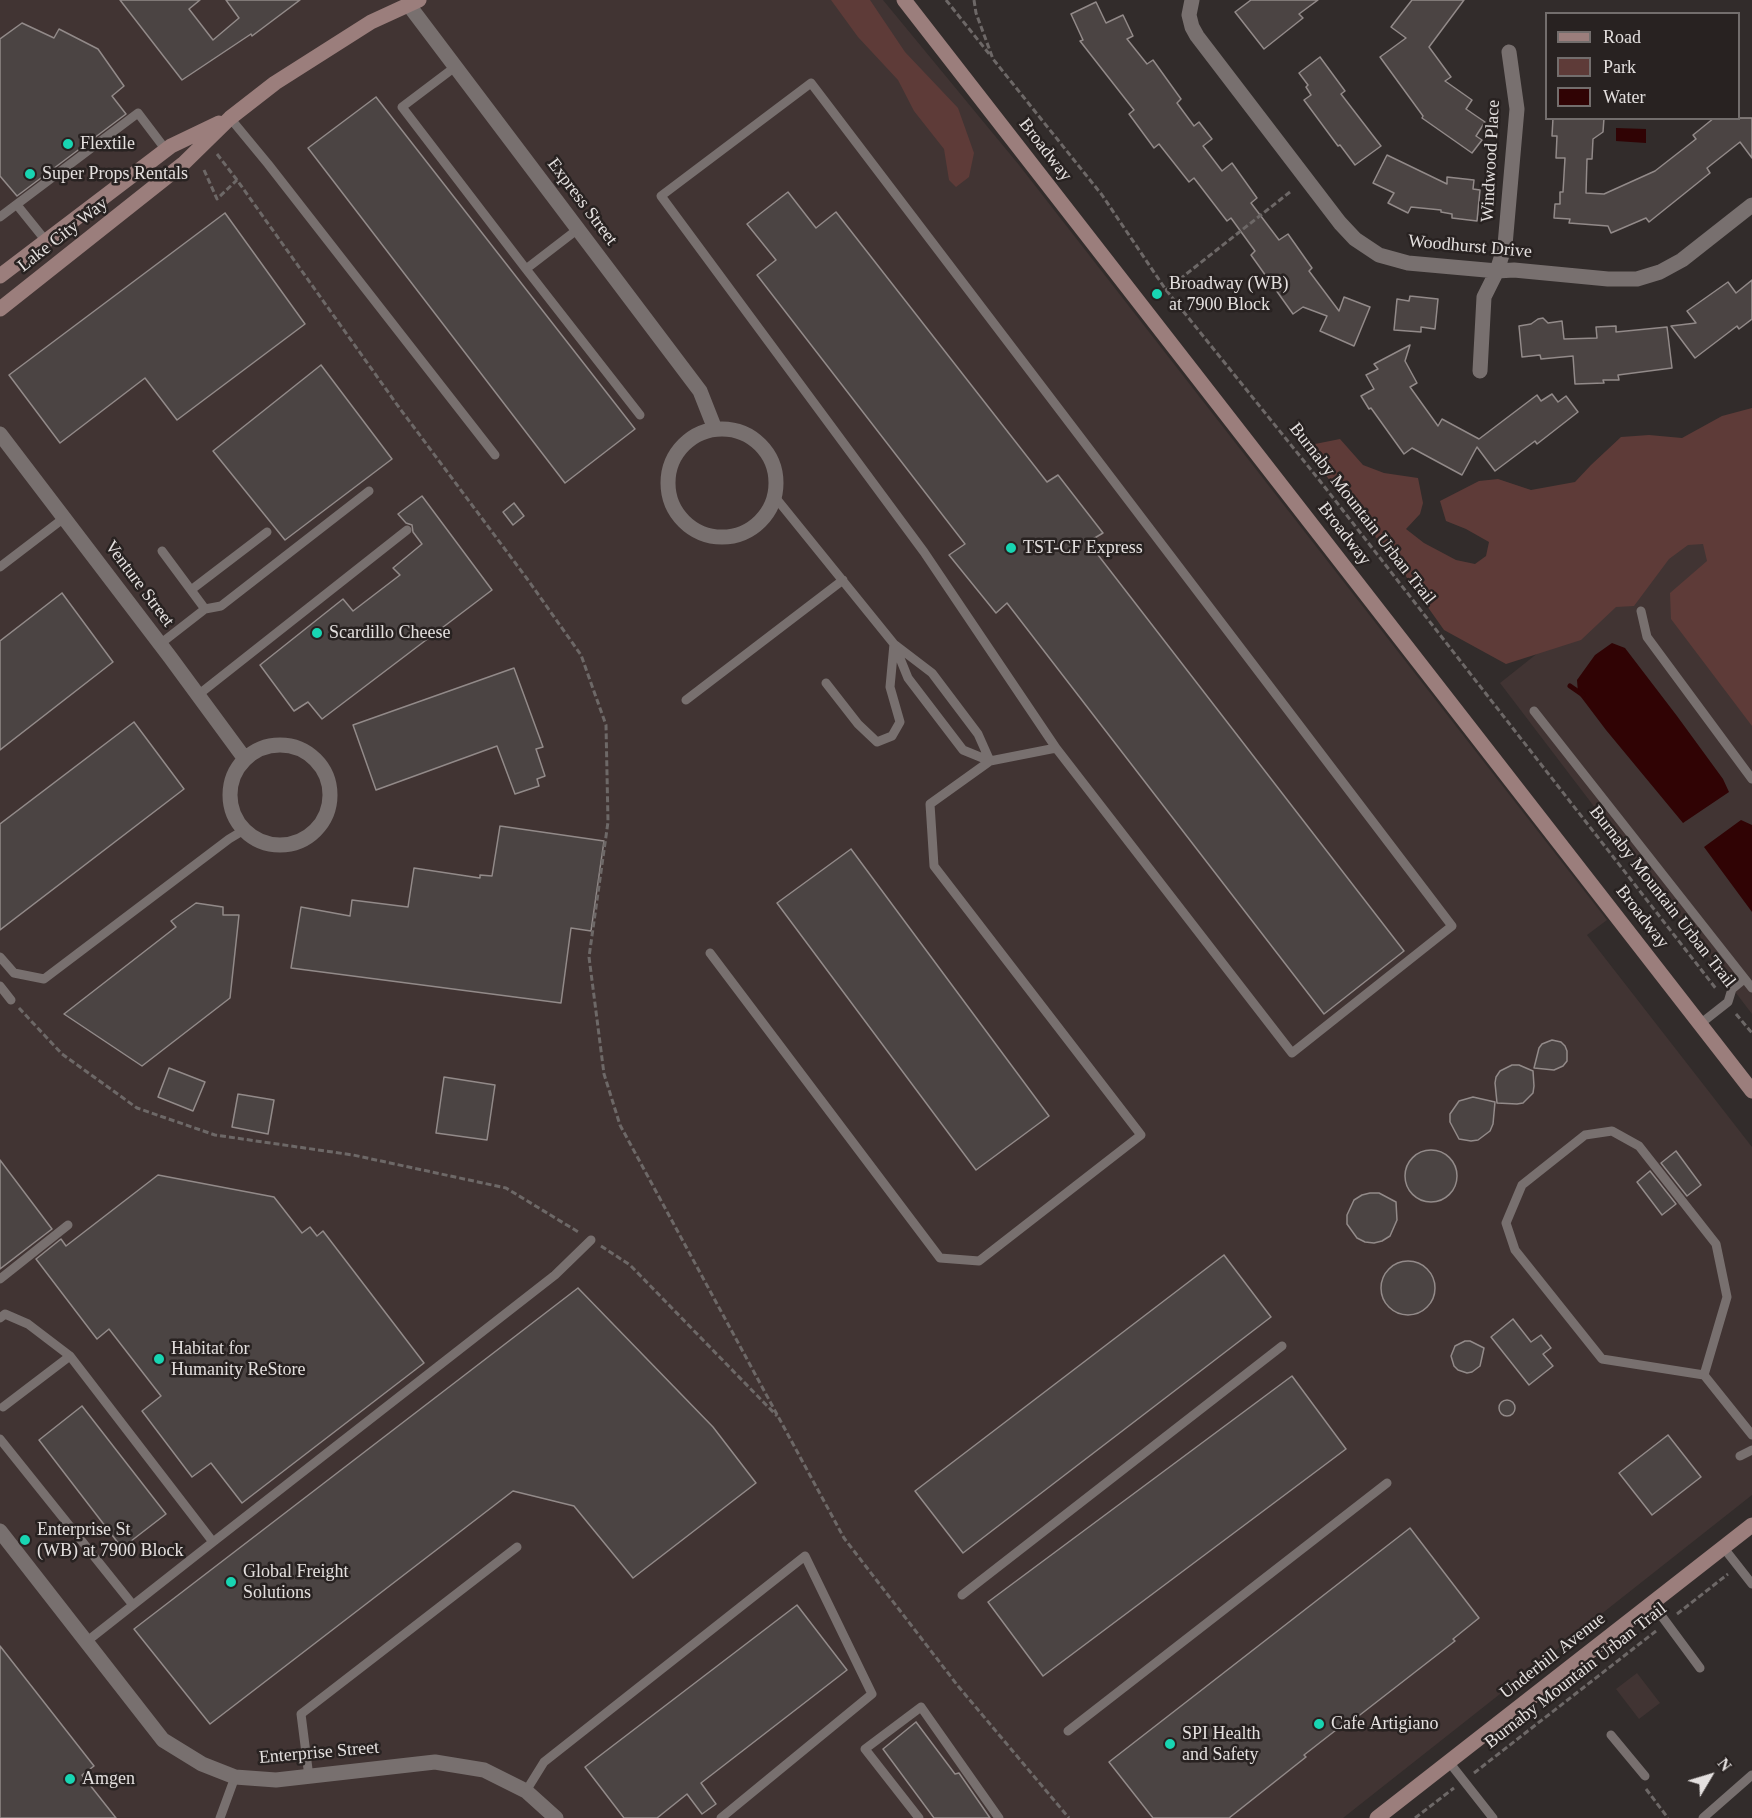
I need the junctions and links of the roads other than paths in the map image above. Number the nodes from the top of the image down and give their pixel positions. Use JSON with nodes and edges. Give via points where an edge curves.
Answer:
{"nodes":[{"id":1,"x":904,"y":0,"type":"edge"},
{"id":2,"x":1192,"y":0,"type":"edge"},
{"id":3,"x":410,"y":1,"type":"edge"},
{"id":4,"x":1509,"y":52,"type":"dead end"},
{"id":5,"x":455,"y":67,"type":"junction"},
{"id":6,"x":230,"y":118,"type":"junction"},
{"id":7,"x":166,"y":150,"type":"junction"},
{"id":8,"x":17,"y":205,"type":"junction"},
{"id":9,"x":1752,"y":205,"type":"edge"},
{"id":10,"x":0,"y":217,"type":"edge"},
{"id":11,"x":578,"y":229,"type":"junction"},
{"id":12,"x":46,"y":241,"type":"junction"},
{"id":13,"x":526,"y":269,"type":"junction"},
{"id":14,"x":1497,"y":271,"type":"junction"},
{"id":15,"x":0,"y":276,"type":"edge"},
{"id":16,"x":0,"y":309,"type":"edge"},
{"id":17,"x":1480,"y":371,"type":"dead end"},
{"id":18,"x":640,"y":415,"type":"dead end"},
{"id":19,"x":714,"y":429,"type":"junction"},
{"id":20,"x":0,"y":434,"type":"edge"},
{"id":21,"x":495,"y":455,"type":"dead end"},
{"id":22,"x":369,"y":490,"type":"dead end"},
{"id":23,"x":775,"y":497,"type":"junction"},
{"id":24,"x":64,"y":518,"type":"junction"},
{"id":25,"x":407,"y":530,"type":"dead end"},
{"id":26,"x":267,"y":532,"type":"dead end"},
{"id":27,"x":162,"y":552,"type":"dead end"},
{"id":28,"x":0,"y":567,"type":"edge"},
{"id":29,"x":843,"y":580,"type":"junction"},
{"id":30,"x":191,"y":590,"type":"junction"},
{"id":31,"x":205,"y":609,"type":"junction"},
{"id":32,"x":1641,"y":611,"type":"dead end"},
{"id":33,"x":160,"y":644,"type":"junction"},
{"id":34,"x":894,"y":644,"type":"junction"},
{"id":35,"x":826,"y":683,"type":"dead end"},
{"id":36,"x":198,"y":695,"type":"junction"},
{"id":37,"x":686,"y":700,"type":"dead end"},
{"id":38,"x":1534,"y":711,"type":"dead end"},
{"id":39,"x":1056,"y":748,"type":"junction"},
{"id":40,"x":245,"y":759,"type":"junction"},
{"id":41,"x":990,"y":761,"type":"junction"},
{"id":42,"x":1752,"y":779,"type":"edge"},
{"id":43,"x":244,"y":830,"type":"junction"},
{"id":44,"x":710,"y":953,"type":"dead end"},
{"id":45,"x":0,"y":957,"type":"edge"},
{"id":46,"x":1744,"y":979,"type":"junction"},
{"id":47,"x":0,"y":986,"type":"edge"},
{"id":48,"x":1752,"y":988,"type":"edge"},
{"id":49,"x":11,"y":1000,"type":"road end"},
{"id":50,"x":1700,"y":1024,"type":"junction"},
{"id":51,"x":1752,"y":1091,"type":"edge"},
{"id":52,"x":68,"y":1225,"type":"dead end"},
{"id":53,"x":591,"y":1240,"type":"road end"},
{"id":54,"x":0,"y":1279,"type":"edge"},
{"id":55,"x":0,"y":1318,"type":"edge"},
{"id":56,"x":1282,"y":1346,"type":"dead end"},
{"id":57,"x":70,"y":1356,"type":"junction"},
{"id":58,"x":1704,"y":1375,"type":"junction"},
{"id":59,"x":3,"y":1407,"type":"dead end"},
{"id":60,"x":1752,"y":1435,"type":"edge"},
{"id":61,"x":0,"y":1439,"type":"edge"},
{"id":62,"x":1752,"y":1450,"type":"edge"},
{"id":63,"x":1740,"y":1456,"type":"dead end"},
{"id":64,"x":1387,"y":1483,"type":"dead end"},
{"id":65,"x":1752,"y":1525,"type":"edge"},
{"id":66,"x":0,"y":1531,"type":"edge"},
{"id":67,"x":213,"y":1542,"type":"junction"},
{"id":68,"x":517,"y":1547,"type":"dead end"},
{"id":69,"x":1723,"y":1547,"type":"junction"},
{"id":70,"x":1752,"y":1584,"type":"edge"},
{"id":71,"x":962,"y":1594,"type":"dead end"},
{"id":72,"x":1652,"y":1604,"type":"junction"},
{"id":73,"x":132,"y":1605,"type":"junction"},
{"id":74,"x":86,"y":1642,"type":"junction"},
{"id":75,"x":1700,"y":1668,"type":"dead end"},
{"id":76,"x":1068,"y":1731,"type":"dead end"},
{"id":77,"x":1611,"y":1735,"type":"dead end"},
{"id":78,"x":1449,"y":1762,"type":"junction"},
{"id":79,"x":1752,"y":1775,"type":"edge"},
{"id":80,"x":1645,"y":1776,"type":"dead end"},
{"id":81,"x":235,"y":1777,"type":"junction"},
{"id":82,"x":309,"y":1777,"type":"junction"},
{"id":83,"x":526,"y":1791,"type":"junction"},
{"id":84,"x":220,"y":1818,"type":"edge"},
{"id":85,"x":556,"y":1818,"type":"edge"},
{"id":86,"x":721,"y":1818,"type":"edge"},
{"id":87,"x":919,"y":1818,"type":"edge"},
{"id":88,"x":999,"y":1818,"type":"edge"},
{"id":89,"x":1377,"y":1818,"type":"edge"},
{"id":90,"x":1493,"y":1818,"type":"edge"},
{"id":91,"x":1703,"y":1818,"type":"edge"}],
"edges":[{"from":1,"to":50,"type":"street","name":"Broadway"},
{"from":2,"to":14,"type":"street","name":"Woodhurst Drive","via":[[1189,15],[1197,36],[1354,239],[1393,260]]},
{"from":3,"to":5,"type":"street","name":"Express Street"},
{"from":3,"to":6,"type":"street","name":"Lake City Way","via":[[284,77]]},
{"from":4,"to":14,"type":"street","name":"Windwood Place","via":[[1517,109],[1505,245]]},
{"from":5,"to":11,"type":"street","name":"Express Street"},
{"from":5,"to":13,"type":"lane","via":[[402,107]]},
{"from":6,"to":7,"type":"street","name":"Lake City Way"},
{"from":6,"to":16,"type":"street","name":"Lake City Way","via":[[183,164]]},
{"from":6,"to":21,"type":"lane"},
{"from":7,"to":8,"type":"lane","via":[[138,113]]},
{"from":7,"to":12,"type":"street","name":"Lake City Way"},
{"from":8,"to":10,"type":"lane"},
{"from":8,"to":12,"type":"lane"},
{"from":9,"to":14,"type":"street","name":"Woodhurst Drive","via":[[1682,260],[1637,279]]},
{"from":11,"to":13,"type":"lane"},
{"from":11,"to":19,"type":"street","name":"Express Street","via":[[700,391]]},
{"from":12,"to":15,"type":"street","name":"Lake City Way"},
{"from":13,"to":18,"type":"lane"},
{"from":14,"to":17,"type":"street","name":"Windwood Place","via":[[1484,297]]},
{"from":19,"to":23,"type":"street","via":[[749,436],[763,447],[772,462]]},
{"from":19,"to":23,"type":"street","via":[[697,434],[682,445],[667,477],[676,512],[688,526],[703,535],[739,535],[755,527]]},
{"from":20,"to":24,"type":"street","name":"Venture Street"},
{"from":22,"to":31,"type":"lane","via":[[221,606]]},
{"from":23,"to":29,"type":"lane"},
{"from":24,"to":28,"type":"lane"},
{"from":24,"to":33,"type":"street","name":"Venture Street"},
{"from":25,"to":36,"type":"lane"},
{"from":26,"to":30,"type":"lane"},
{"from":27,"to":30,"type":"lane"},
{"from":29,"to":34,"type":"lane"},
{"from":29,"to":37,"type":"lane"},
{"from":30,"to":31,"type":"lane"},
{"from":31,"to":33,"type":"lane"},
{"from":32,"to":42,"type":"lane","via":[[1647,637]]},
{"from":33,"to":36,"type":"street","name":"Venture Street"},
{"from":34,"to":35,"type":"lane","via":[[890,687],[900,722],[892,736],[877,742]]},
{"from":34,"to":41,"type":"lane","via":[[932,673],[978,734]]},
{"from":34,"to":41,"type":"lane","via":[[908,678],[963,750]]},
{"from":36,"to":40,"type":"street","name":"Venture Street"},
{"from":38,"to":46,"type":"lane"},
{"from":39,"to":39,"type":"lane","via":[[1292,1053],[1452,926],[811,83],[661,196],[924,552]]},
{"from":39,"to":41,"type":"lane"},
{"from":40,"to":43,"type":"street","via":[[230,786],[230,802]]},
{"from":40,"to":43,"type":"street","via":[[258,749],[292,745],[320,763],[331,795],[328,812],[307,838],[274,845]]},
{"from":41,"to":44,"type":"lane","via":[[930,804],[934,866],[1141,1135],[979,1261],[940,1258]]},
{"from":43,"to":45,"type":"lane","via":[[45,979],[14,973]]},
{"from":46,"to":48,"type":"lane"},
{"from":46,"to":50,"type":"lane","via":[[1732,989],[1728,1002]]},
{"from":47,"to":49,"type":"lane"},
{"from":50,"to":51,"type":"street","name":"Broadway"},
{"from":52,"to":54,"type":"lane"},
{"from":53,"to":67,"type":"lane","via":[[555,1275]]},
{"from":55,"to":57,"type":"lane","via":[[5,1314],[28,1324]]},
{"from":56,"to":71,"type":"lane"},
{"from":57,"to":59,"type":"lane"},
{"from":57,"to":67,"type":"lane"},
{"from":58,"to":58,"type":"lane","via":[[1602,1359],[1515,1250],[1506,1223],[1522,1185],[1585,1135],[1612,1131],[1639,1146],[1716,1244],[1727,1297]]},
{"from":58,"to":60,"type":"lane"},
{"from":61,"to":73,"type":"lane"},
{"from":62,"to":63,"type":"lane"},
{"from":64,"to":76,"type":"lane"},
{"from":65,"to":69,"type":"street","name":"Underhill Avenue"},
{"from":66,"to":74,"type":"street","name":"Enterprise Street"},
{"from":67,"to":73,"type":"lane"},
{"from":68,"to":82,"type":"lane","via":[[301,1714]]},
{"from":69,"to":70,"type":"lane"},
{"from":69,"to":72,"type":"street","name":"Underhill Avenue"},
{"from":72,"to":75,"type":"lane"},
{"from":72,"to":78,"type":"street","name":"Underhill Avenue"},
{"from":73,"to":74,"type":"lane"},
{"from":74,"to":81,"type":"street","name":"Enterprise Street","via":[[163,1740],[202,1764]]},
{"from":77,"to":80,"type":"lane"},
{"from":78,"to":89,"type":"street","name":"Underhill Avenue"},
{"from":78,"to":90,"type":"lane"},
{"from":79,"to":91,"type":"lane"},
{"from":81,"to":82,"type":"street","name":"Enterprise Street"},
{"from":81,"to":84,"type":"lane"},
{"from":82,"to":83,"type":"street","name":"Enterprise Street","via":[[435,1762],[484,1770]]},
{"from":83,"to":85,"type":"street","name":"Enterprise Street"},
{"from":83,"to":86,"type":"lane","via":[[544,1762],[805,1556],[872,1694]]},
{"from":87,"to":88,"type":"lane","via":[[865,1749],[921,1707]]}]}
